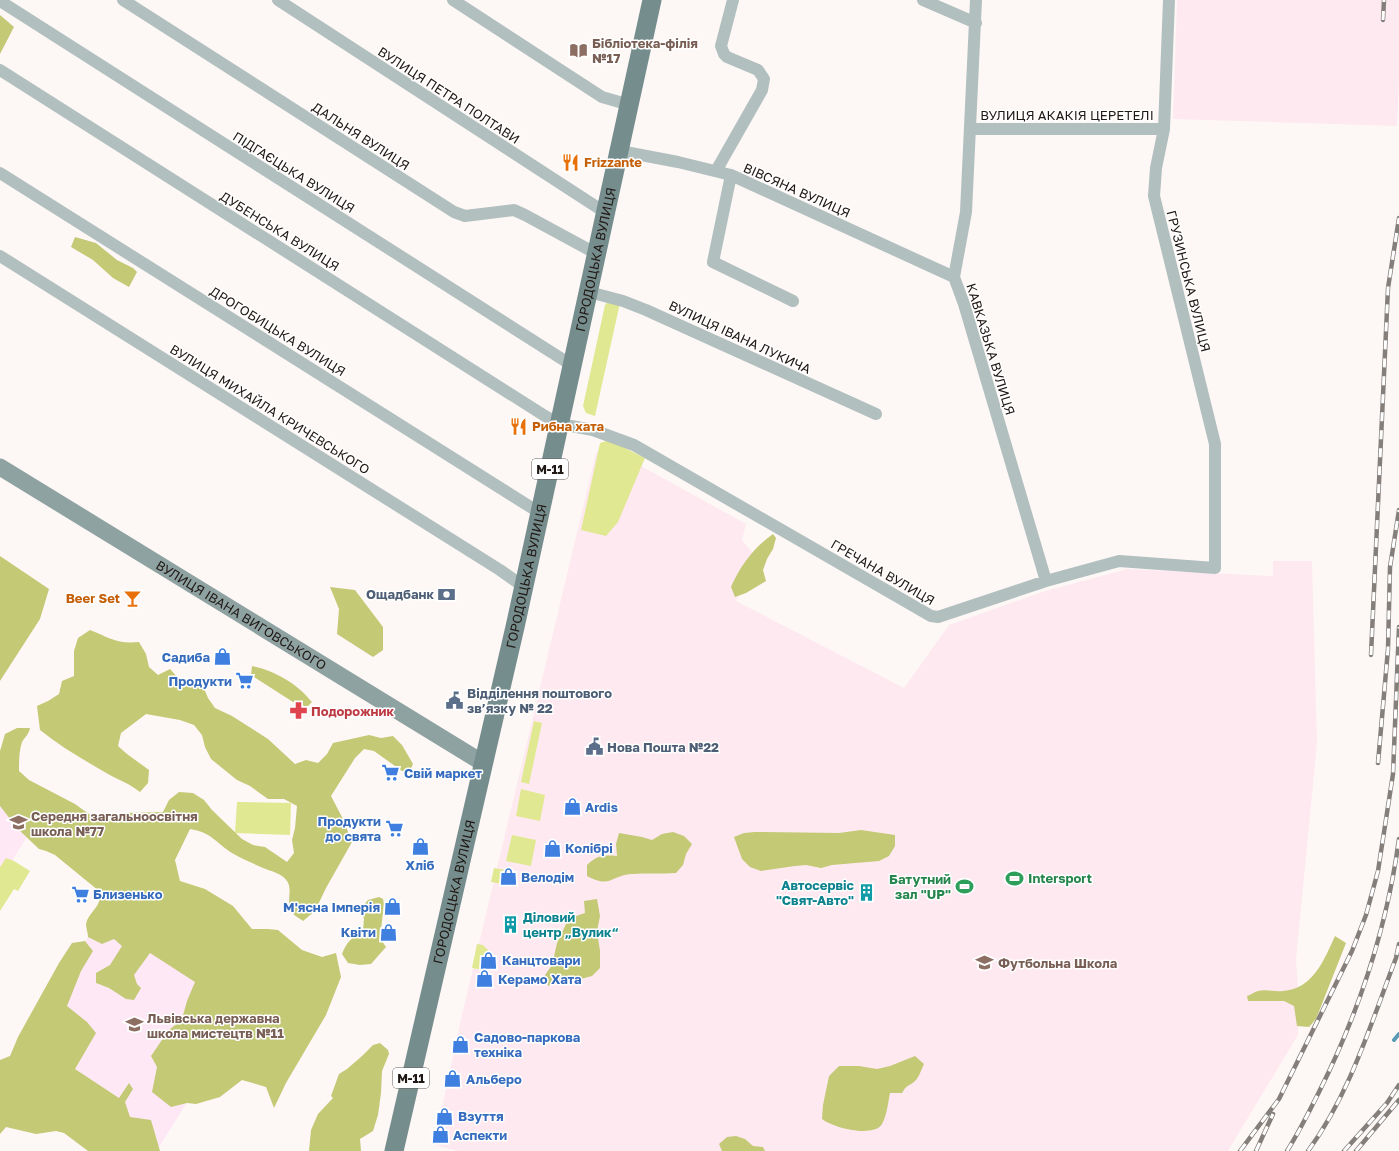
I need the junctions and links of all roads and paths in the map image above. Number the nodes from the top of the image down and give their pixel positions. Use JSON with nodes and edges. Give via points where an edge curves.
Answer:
{"nodes":[{"id":1,"x":123,"y":0,"type":"edge"},
{"id":2,"x":278,"y":0,"type":"edge"},
{"id":3,"x":453,"y":0,"type":"edge"},
{"id":4,"x":652,"y":0,"type":"edge"},
{"id":5,"x":733,"y":0,"type":"edge"},
{"id":6,"x":923,"y":0,"type":"edge"},
{"id":7,"x":976,"y":0,"type":"edge"},
{"id":8,"x":1169,"y":0,"type":"edge"},
{"id":9,"x":0,"y":1,"type":"edge"},
{"id":10,"x":976,"y":23,"type":"junction"},
{"id":11,"x":0,"y":70,"type":"edge"},
{"id":12,"x":630,"y":105,"type":"junction"},
{"id":13,"x":1164,"y":129,"type":"junction"},
{"id":14,"x":970,"y":130,"type":"junction"},
{"id":15,"x":620,"y":151,"type":"junction"},
{"id":16,"x":716,"y":172,"type":"junction"},
{"id":17,"x":0,"y":173,"type":"edge"},
{"id":18,"x":731,"y":175,"type":"junction"},
{"id":19,"x":606,"y":213,"type":"junction"},
{"id":20,"x":597,"y":254,"type":"junction"},
{"id":21,"x":0,"y":256,"type":"edge"},
{"id":22,"x":954,"y":277,"type":"junction"},
{"id":23,"x":589,"y":292,"type":"junction"},
{"id":24,"x":793,"y":301,"type":"dead end"},
{"id":25,"x":573,"y":366,"type":"junction"},
{"id":26,"x":876,"y":414,"type":"dead end"},
{"id":27,"x":553,"y":420,"type":"junction"},
{"id":28,"x":0,"y":467,"type":"edge"},
{"id":29,"x":540,"y":513,"type":"junction"},
{"id":30,"x":1215,"y":568,"type":"joint"},
{"id":31,"x":1046,"y":581,"type":"junction"},
{"id":32,"x":524,"y":587,"type":"junction"},
{"id":33,"x":483,"y":763,"type":"junction"},
{"id":34,"x":394,"y":1151,"type":"edge"}],
"edges":[{"from":1,"to":20,"type":"street","name":"ДАЛЬНЯ ВУЛИЦЯ","via":[[454,212],[465,216],[514,210]]},
{"from":2,"to":19,"type":"street","name":"ВУЛИЦЯ ПЕТРА ПОЛТАВИ"},
{"from":3,"to":12,"type":"street","via":[[602,96]]},
{"from":4,"to":12,"type":"main road","name":"ГОРОДОЦЬКА ВУЛИЦЯ","number":"М-11"},
{"from":5,"to":16,"type":"street","via":[[721,46],[724,54],[758,70],[764,79],[762,90]]},
{"from":6,"to":10,"type":"street"},
{"from":7,"to":10,"type":"street","name":"КАВКАЗЬКА ВУЛИЦЯ"},
{"from":8,"to":13,"type":"street","name":"ГРУЗИНСЬКА ВУЛИЦЯ"},
{"from":9,"to":25,"type":"street","name":"ПІДГАЄЦЬКА ВУЛИЦЯ"},
{"from":10,"to":14,"type":"street","name":"КАВКАЗЬКА ВУЛИЦЯ"},
{"from":11,"to":27,"type":"street","name":"ДУБЕНСЬКА ВУЛИЦЯ"},
{"from":12,"to":15,"type":"main road","name":"ГОРОДОЦЬКА ВУЛИЦЯ","number":"М-11"},
{"from":13,"to":14,"type":"street","name":"ВУЛИЦЯ АКАКІЯ ЦЕРЕТЕЛІ"},
{"from":13,"to":30,"type":"street","name":"ГРУЗИНСЬКА ВУЛИЦЯ","via":[[1156,168],[1154,196],[1215,444]]},
{"from":14,"to":22,"type":"street","name":"КАВКАЗЬКА ВУЛИЦЯ","via":[[966,212]]},
{"from":15,"to":16,"type":"street","name":"ВІВСЯНА ВУЛИЦЯ"},
{"from":15,"to":19,"type":"main road","name":"ГОРОДОЦЬКА ВУЛИЦЯ","number":"М-11"},
{"from":16,"to":18,"type":"street","name":"ВІВСЯНА ВУЛИЦЯ"},
{"from":17,"to":29,"type":"street","name":"ДРОГОБИЦЬКА ВУЛИЦЯ"},
{"from":18,"to":22,"type":"street","name":"ВІВСЯНА ВУЛИЦЯ"},
{"from":18,"to":24,"type":"street","via":[[713,262]]},
{"from":19,"to":20,"type":"main road","name":"ГОРОДОЦЬКА ВУЛИЦЯ","number":"М-11"},
{"from":20,"to":23,"type":"main road","name":"ГОРОДОЦЬКА ВУЛИЦЯ","number":"М-11"},
{"from":21,"to":32,"type":"street","name":"ВУЛИЦЯ МИХАЙЛА КРИЧЕВСЬКОГО"},
{"from":22,"to":31,"type":"street","name":"КАВКАЗЬКА ВУЛИЦЯ"},
{"from":23,"to":25,"type":"main road","name":"ГОРОДОЦЬКА ВУЛИЦЯ","number":"М-11"},
{"from":23,"to":26,"type":"street","name":"ВУЛИЦЯ ІВАНА ЛУКИЧА","via":[[646,310]]},
{"from":25,"to":27,"type":"main road","name":"ГОРОДОЦЬКА ВУЛИЦЯ","number":"М-11"},
{"from":27,"to":29,"type":"main road","name":"ГОРОДОЦЬКА ВУЛИЦЯ","number":"М-11"},
{"from":27,"to":31,"type":"street","name":"ГРЕЧАНА ВУЛИЦЯ","via":[[593,430],[634,445],[931,616],[938,618]]},
{"from":28,"to":33,"type":"main road","name":"ВУЛИЦЯ ІВАНА ВИГОВСЬКОГО"},
{"from":29,"to":32,"type":"main road","name":"ГОРОДОЦЬКА ВУЛИЦЯ","number":"М-11"},
{"from":30,"to":31,"type":"street","name":"ГРЕЧАНА ВУЛИЦЯ","via":[[1119,561]]},
{"from":32,"to":33,"type":"main road","name":"ГОРОДОЦЬКА ВУЛИЦЯ","number":"М-11"},
{"from":33,"to":34,"type":"main road","name":"ГОРОДОЦЬКА ВУЛИЦЯ","number":"М-11"}]}
